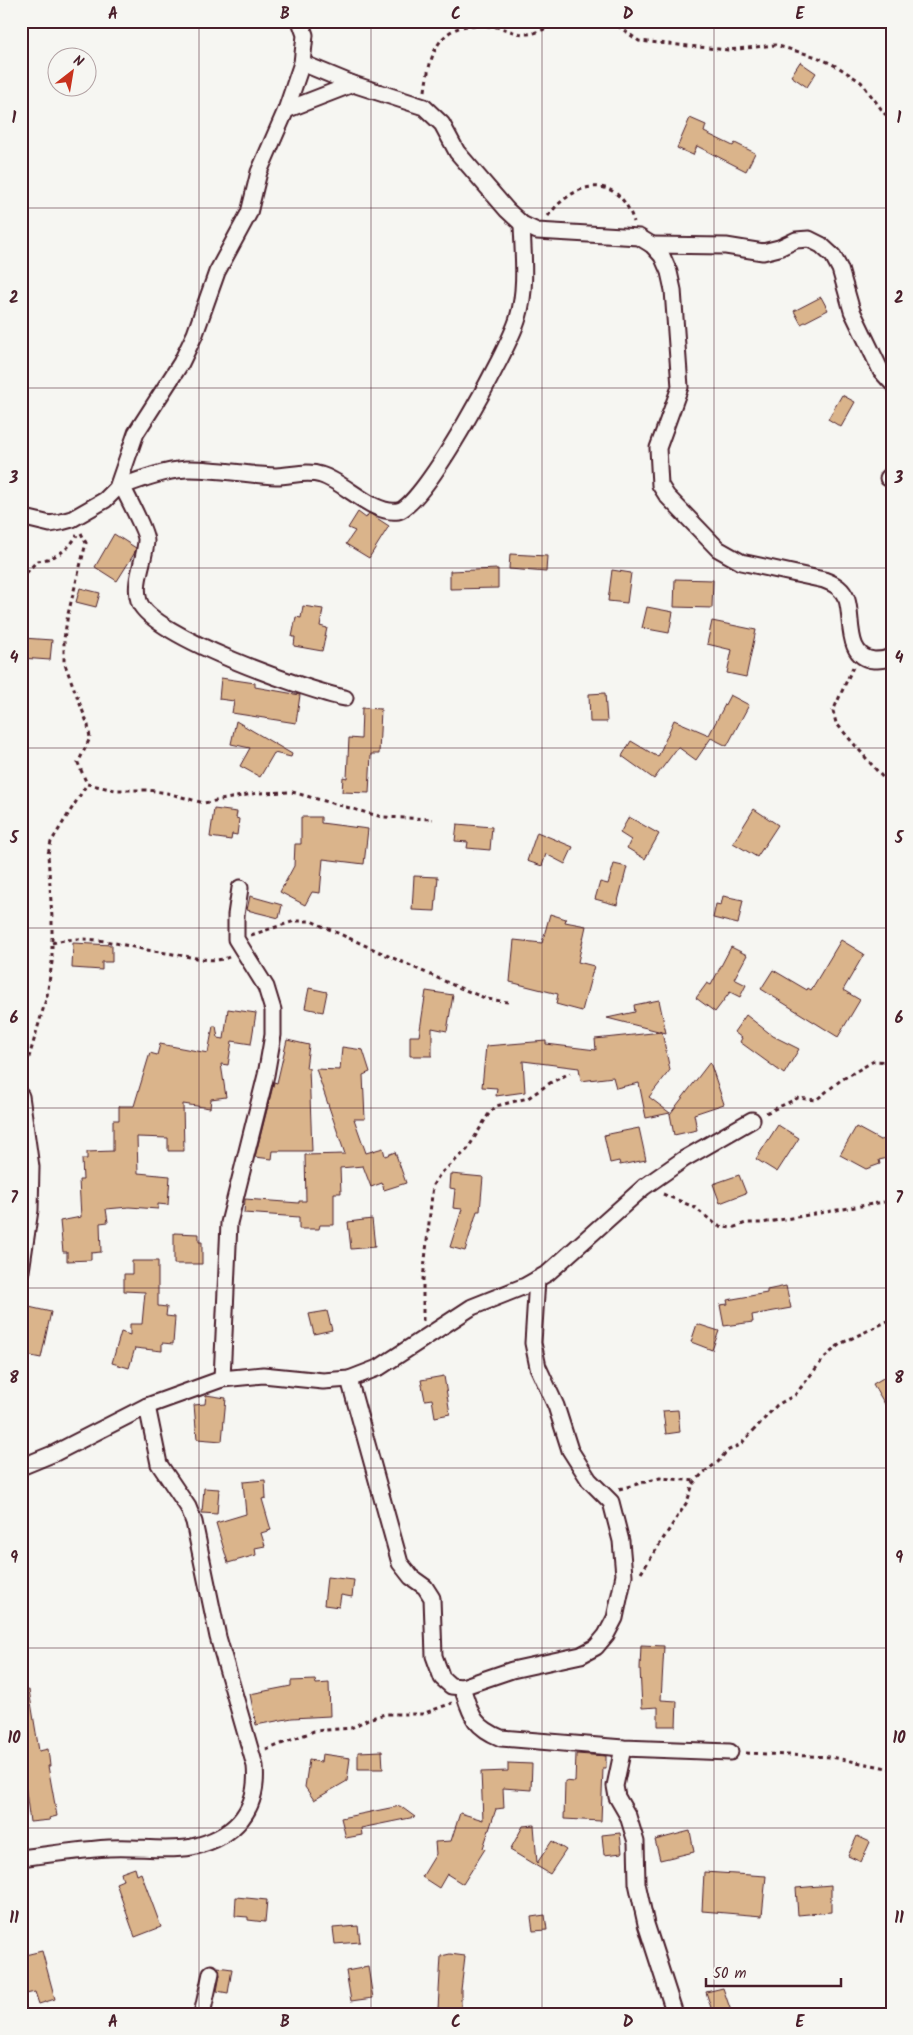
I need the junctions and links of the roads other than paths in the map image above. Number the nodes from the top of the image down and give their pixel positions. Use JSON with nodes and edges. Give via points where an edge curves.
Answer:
{"nodes":[{"id":1,"x":300,"y":21,"type":"edge"},
{"id":2,"x":302,"y":63,"type":"junction"},
{"id":3,"x":354,"y":84,"type":"junction"},
{"id":4,"x":286,"y":110,"type":"junction"},
{"id":5,"x":522,"y":224,"type":"junction"},
{"id":6,"x":645,"y":241,"type":"junction"},
{"id":7,"x":892,"y":383,"type":"edge"},
{"id":8,"x":120,"y":487,"type":"junction"},
{"id":9,"x":21,"y":517,"type":"edge"},
{"id":10,"x":892,"y":655,"type":"edge"},
{"id":11,"x":346,"y":698,"type":"dead end"},
{"id":12,"x":240,"y":888,"type":"dead end"},
{"id":13,"x":21,"y":1096,"type":"edge"},
{"id":14,"x":752,"y":1120,"type":"road end"},
{"id":15,"x":21,"y":1271,"type":"edge"},
{"id":16,"x":537,"y":1280,"type":"junction"},
{"id":17,"x":222,"y":1379,"type":"junction"},
{"id":18,"x":349,"y":1379,"type":"junction"},
{"id":19,"x":147,"y":1406,"type":"junction"},
{"id":20,"x":21,"y":1467,"type":"edge"},
{"id":21,"x":464,"y":1692,"type":"junction"},
{"id":22,"x":622,"y":1748,"type":"junction"},
{"id":23,"x":730,"y":1752,"type":"road end"},
{"id":24,"x":21,"y":1858,"type":"edge"},
{"id":25,"x":210,"y":1973,"type":"dead end"},
{"id":26,"x":202,"y":2014,"type":"edge"},
{"id":27,"x":675,"y":2014,"type":"edge"}],
"edges":[{"from":1,"to":2,"type":"street","via":[[305,35]]},
{"from":2,"to":3,"type":"street"},
{"from":2,"to":4,"type":"street"},
{"from":3,"to":4,"type":"street"},
{"from":3,"to":5,"type":"street","via":[[424,107],[442,124],[457,152]]},
{"from":4,"to":8,"type":"street","via":[[259,172],[249,213],[217,272],[181,364],[136,433]]},
{"from":5,"to":6,"type":"street","via":[[537,230]]},
{"from":5,"to":8,"type":"street","via":[[523,292],[518,319],[474,409],[437,470],[409,506],[399,511],[382,509],[337,482],[311,473],[278,476],[186,469]]},
{"from":6,"to":7,"type":"street","via":[[726,246],[763,252],[796,240],[809,239],[821,245],[833,256],[840,269],[852,312],[881,371]]},
{"from":6,"to":10,"type":"street","via":[[662,256],[669,272],[680,387],[658,448],[660,485],[667,496],[728,556],[837,585],[847,601],[850,631],[859,653],[868,659],[878,660]]},
{"from":8,"to":9,"type":"street","via":[[105,500],[67,520],[50,524]]},
{"from":8,"to":11,"type":"street","via":[[145,535],[138,587],[140,604],[144,609],[171,631],[220,656],[320,693]]},
{"from":12,"to":17,"type":"street","via":[[236,915],[240,944],[266,986],[274,1010],[266,1075],[230,1223]]},
{"from":13,"to":15,"type":"street","via":[[32,1167],[30,1210]]},
{"from":14,"to":16,"type":"street","via":[[684,1159],[644,1187]]},
{"from":16,"to":18,"type":"street","via":[[472,1307],[380,1367]]},
{"from":16,"to":21,"type":"street","via":[[533,1343],[538,1367],[556,1406],[570,1450],[589,1480],[611,1502],[622,1541],[624,1576],[615,1618],[596,1647],[581,1655],[512,1670]]},
{"from":17,"to":18,"type":"street","via":[[263,1375],[323,1381]]},
{"from":17,"to":19,"type":"street"},
{"from":18,"to":21,"type":"street","via":[[400,1563],[432,1598],[434,1656],[442,1678]]},
{"from":19,"to":20,"type":"street"},
{"from":19,"to":24,"type":"street","via":[[159,1464],[188,1506],[194,1522],[218,1637],[252,1756],[256,1783],[254,1800],[241,1820],[222,1837],[191,1847],[110,1848]]},
{"from":21,"to":22,"type":"street","via":[[475,1722],[501,1738]]},
{"from":22,"to":23,"type":"street"},
{"from":22,"to":27,"type":"street","via":[[616,1786],[618,1798],[636,1842],[639,1891],[646,1924]]},
{"from":25,"to":26,"type":"street"}]}
